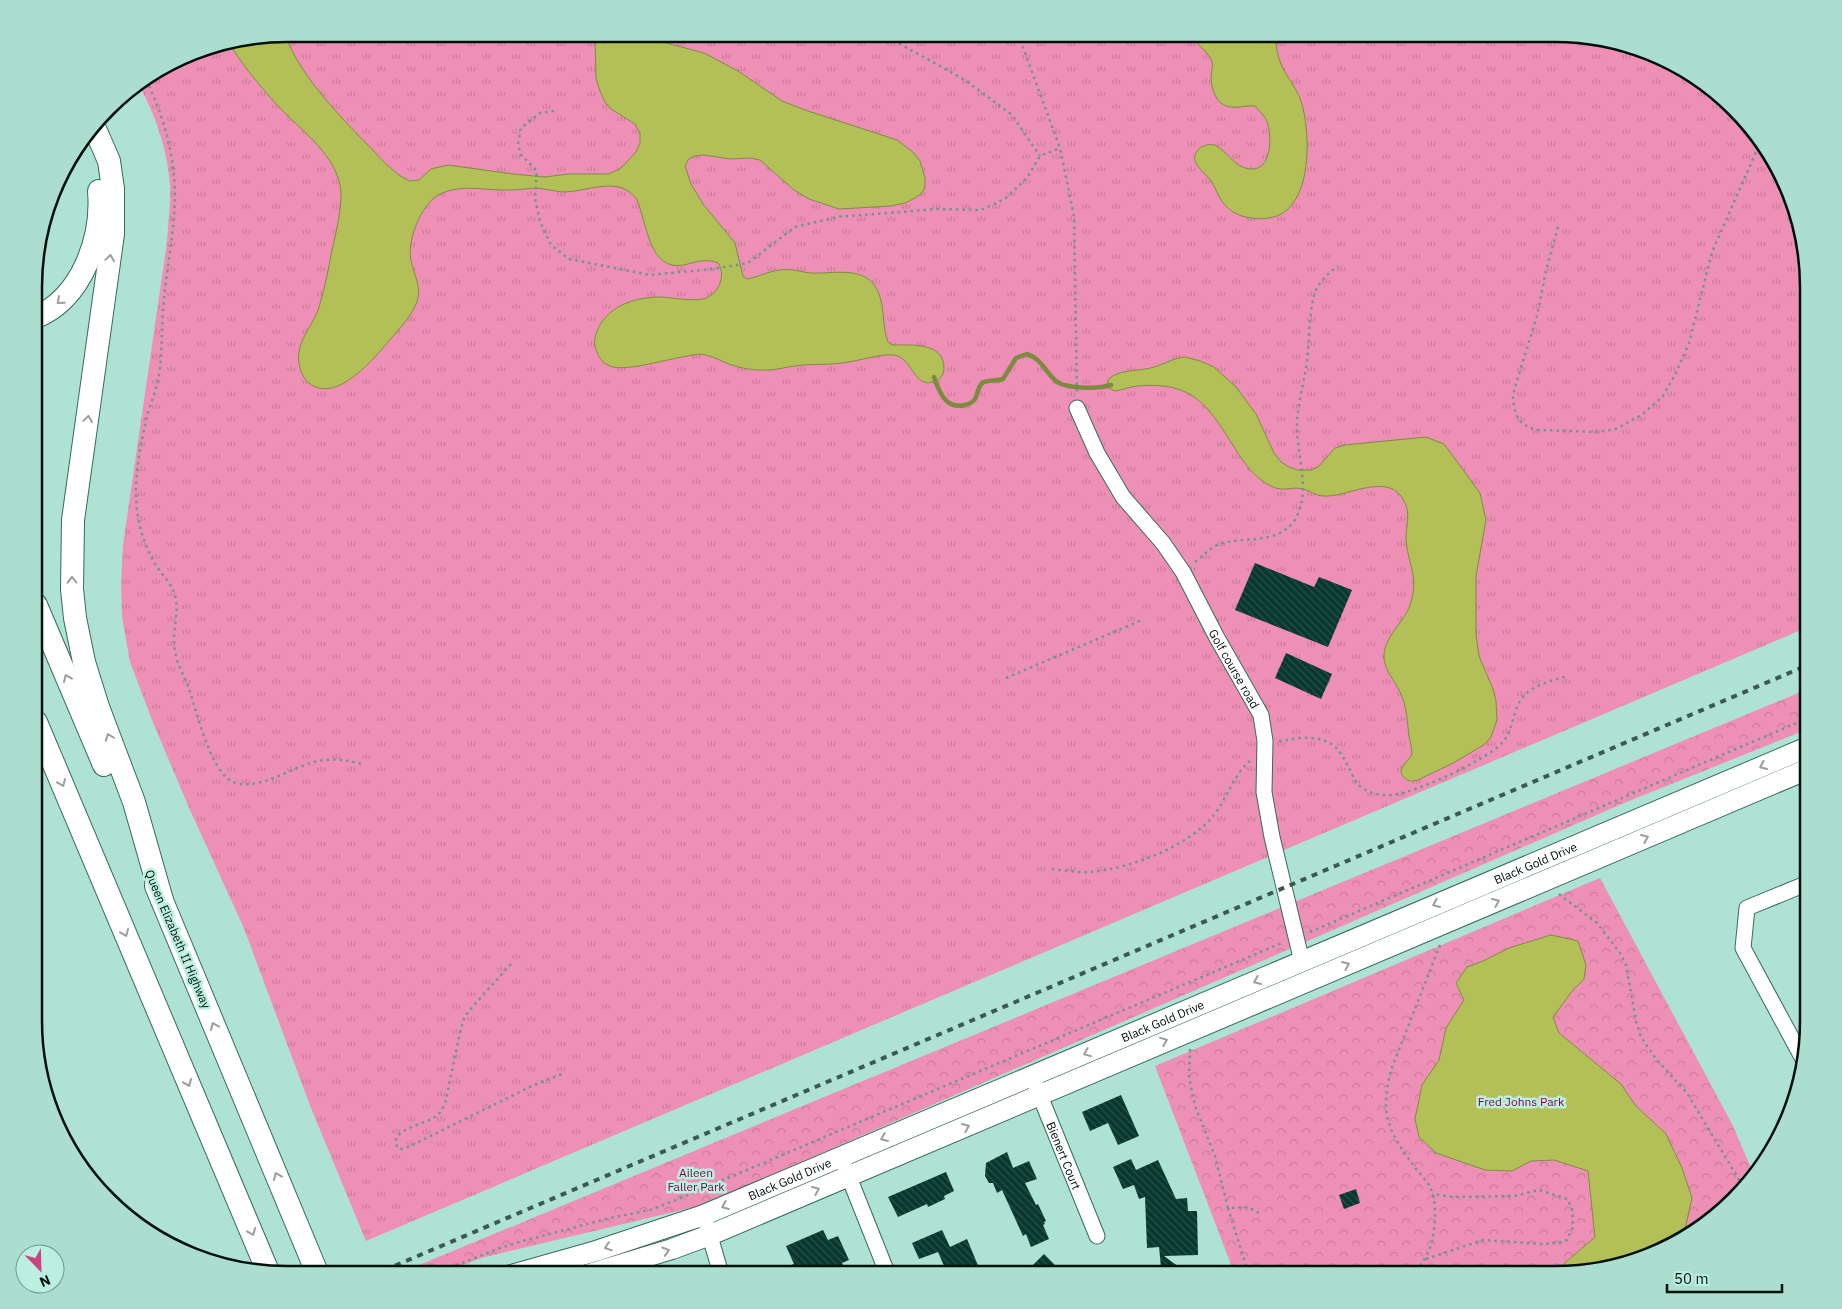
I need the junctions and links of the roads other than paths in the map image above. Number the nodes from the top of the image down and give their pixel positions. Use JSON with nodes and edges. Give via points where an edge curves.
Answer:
{"nodes":[{"id":1,"x":97,"y":133,"type":"edge"},
{"id":2,"x":87,"y":147,"type":"edge"},
{"id":3,"x":42,"y":315,"type":"edge"},
{"id":4,"x":1077,"y":403,"type":"road end"},
{"id":5,"x":42,"y":619,"type":"edge"},
{"id":6,"x":42,"y":736,"type":"edge"},
{"id":7,"x":1800,"y":750,"type":"edge"},
{"id":8,"x":1800,"y":772,"type":"edge"},
{"id":9,"x":1800,"y":886,"type":"edge"},
{"id":10,"x":162,"y":900,"type":"junction"},
{"id":11,"x":1302,"y":962,"type":"junction"},
{"id":12,"x":1798,"y":1049,"type":"edge"},
{"id":13,"x":1032,"y":1076,"type":"junction"},
{"id":14,"x":1040,"y":1096,"type":"junction"},
{"id":15,"x":840,"y":1156,"type":"junction"},
{"id":16,"x":848,"y":1176,"type":"junction"},
{"id":17,"x":704,"y":1215,"type":"junction"},
{"id":18,"x":710,"y":1235,"type":"junction"},
{"id":19,"x":1097,"y":1236,"type":"dead end"},
{"id":20,"x":265,"y":1265,"type":"edge"},
{"id":21,"x":314,"y":1266,"type":"edge"},
{"id":22,"x":543,"y":1266,"type":"edge"},
{"id":23,"x":616,"y":1266,"type":"edge"},
{"id":24,"x":719,"y":1266,"type":"edge"},
{"id":25,"x":884,"y":1266,"type":"edge"}],
"edges":[{"from":10,"to":1,"type":"highway","one_way":true,"via":[[134,802],[84,662],[75,618],[73,520],[113,234],[109,161]]},
{"from":2,"to":3,"type":"highway","one_way":true,"via":[[98,179],[97,231],[89,258],[73,288]]},
{"from":4,"to":11,"type":"street","name":"Golf course road","via":[[1097,453],[1124,498],[1183,572],[1262,716],[1264,792]]},
{"from":10,"to":5,"type":"highway","name":"Queen Elizabeth II Highway","one_way":true},
{"from":6,"to":20,"type":"highway","one_way":true},
{"from":7,"to":11,"type":"main road","name":"Black Gold Drive","one_way":true},
{"from":14,"to":8,"type":"main road","name":"Black Gold Drive","one_way":true,"via":[[1118,1060]]},
{"from":9,"to":12,"type":"street","via":[[1747,908],[1743,948]]},
{"from":21,"to":10,"type":"highway","name":"Queen Elizabeth II Highway","one_way":true},
{"from":11,"to":13,"type":"main road","name":"Black Gold Drive","one_way":true},
{"from":13,"to":14,"type":"street","name":"Bienert Court"},
{"from":13,"to":15,"type":"main road","name":"Black Gold Drive","one_way":true},
{"from":16,"to":14,"type":"main road","name":"Black Gold Drive","one_way":true},
{"from":14,"to":19,"type":"street","name":"Bienert Court"},
{"from":15,"to":16,"type":"street"},
{"from":15,"to":17,"type":"main road","name":"Black Gold Drive","one_way":true},
{"from":18,"to":16,"type":"main road","name":"Black Gold Drive","one_way":true},
{"from":16,"to":25,"type":"street"},
{"from":17,"to":18,"type":"street"},
{"from":17,"to":22,"type":"main road","name":"Black Gold Drive","one_way":true},
{"from":23,"to":18,"type":"main road","name":"Black Gold Drive","one_way":true},
{"from":18,"to":24,"type":"street"}]}
